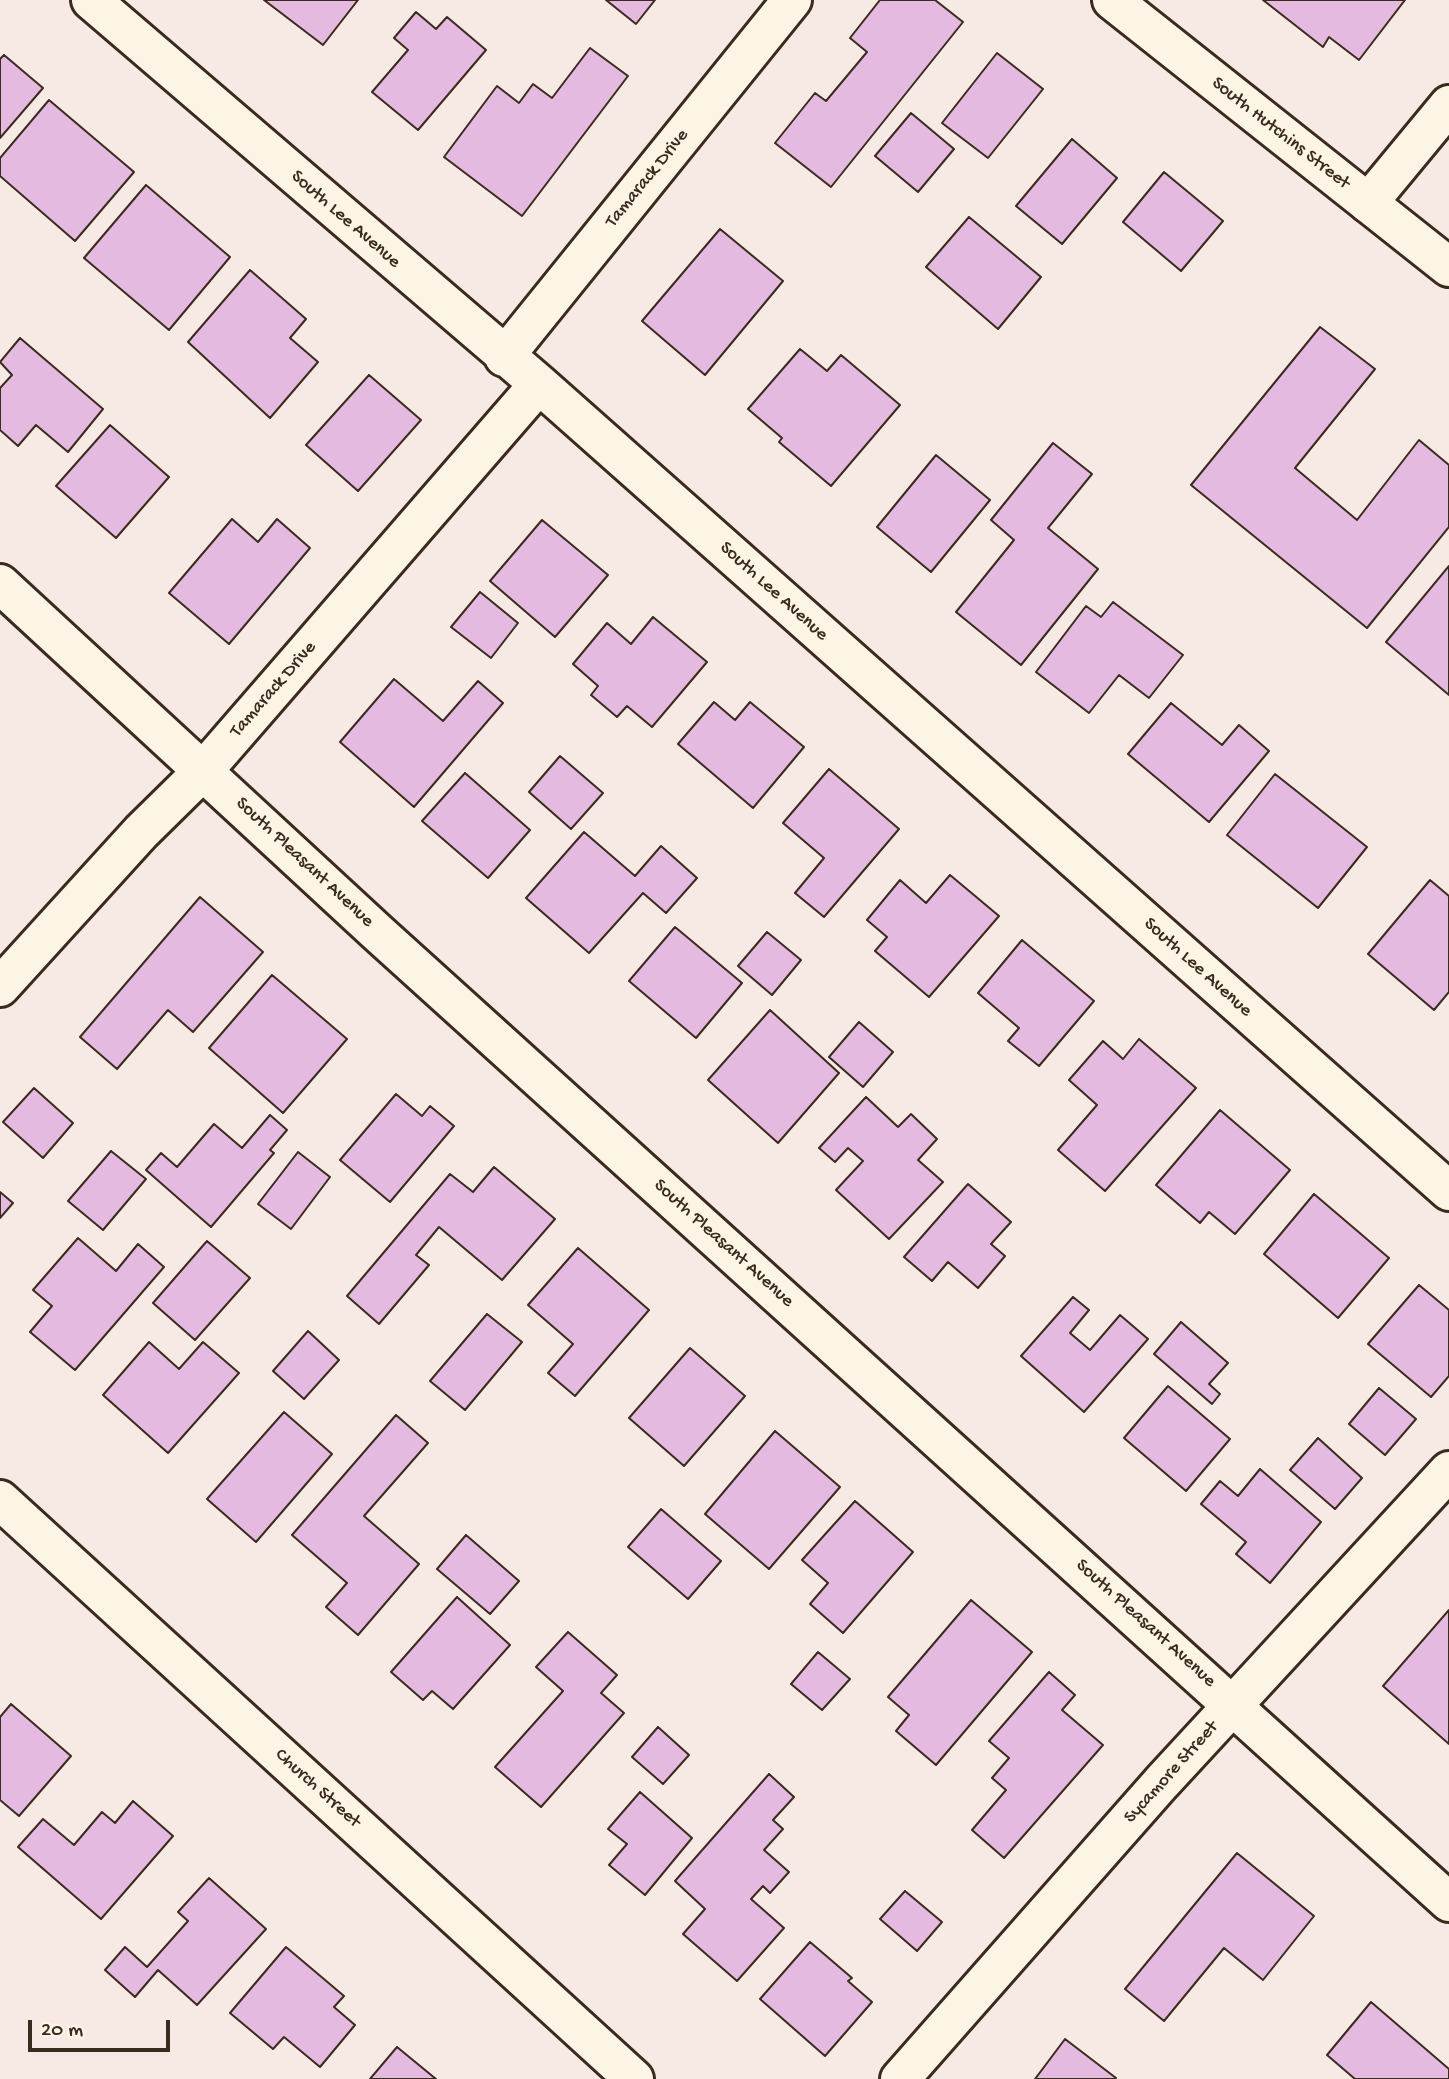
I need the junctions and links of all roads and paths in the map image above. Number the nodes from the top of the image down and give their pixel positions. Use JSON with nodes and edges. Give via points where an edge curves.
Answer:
{"nodes":[{"id":1,"x":91,"y":0,"type":"edge"},
{"id":2,"x":792,"y":0,"type":"edge"},
{"id":3,"x":1112,"y":0,"type":"edge"},
{"id":4,"x":1449,"y":105,"type":"edge"},
{"id":5,"x":1368,"y":204,"type":"junction"},
{"id":6,"x":1449,"y":267,"type":"edge"},
{"id":7,"x":504,"y":357,"type":"junction"},
{"id":8,"x":539,"y":384,"type":"junction"},
{"id":9,"x":0,"y":584,"type":"edge"},
{"id":10,"x":204,"y":770,"type":"junction"},
{"id":11,"x":0,"y":987,"type":"edge"},
{"id":12,"x":1449,"y":1191,"type":"edge"},
{"id":13,"x":1449,"y":1471,"type":"edge"},
{"id":14,"x":0,"y":1500,"type":"edge"},
{"id":15,"x":1234,"y":1705,"type":"junction"},
{"id":16,"x":1449,"y":1902,"type":"edge"},
{"id":17,"x":634,"y":2079,"type":"edge"},
{"id":18,"x":900,"y":2079,"type":"edge"}],
"edges":[{"from":1,"to":7,"type":"street","name":"South Lee Avenue"},
{"from":2,"to":7,"type":"street","name":"Tamarack Drive"},
{"from":3,"to":5,"type":"street","name":"South Hutchins Street"},
{"from":4,"to":5,"type":"street"},
{"from":5,"to":6,"type":"street","name":"South Hutchins Street"},
{"from":7,"to":8,"type":"street","name":"South Lee Avenue"},
{"from":8,"to":10,"type":"street","name":"Tamarack Drive"},
{"from":8,"to":12,"type":"street","name":"South Lee Avenue"},
{"from":9,"to":10,"type":"street","name":"South Pleasant Avenue"},
{"from":10,"to":11,"type":"street","name":"Tamarack Drive"},
{"from":10,"to":15,"type":"street","name":"South Pleasant Avenue","via":[[378,933]]},
{"from":13,"to":15,"type":"street","name":"Sycamore Street"},
{"from":14,"to":17,"type":"street","name":"Church Street"},
{"from":15,"to":16,"type":"street","name":"South Pleasant Avenue"},
{"from":15,"to":18,"type":"street","name":"Sycamore Street"}]}
